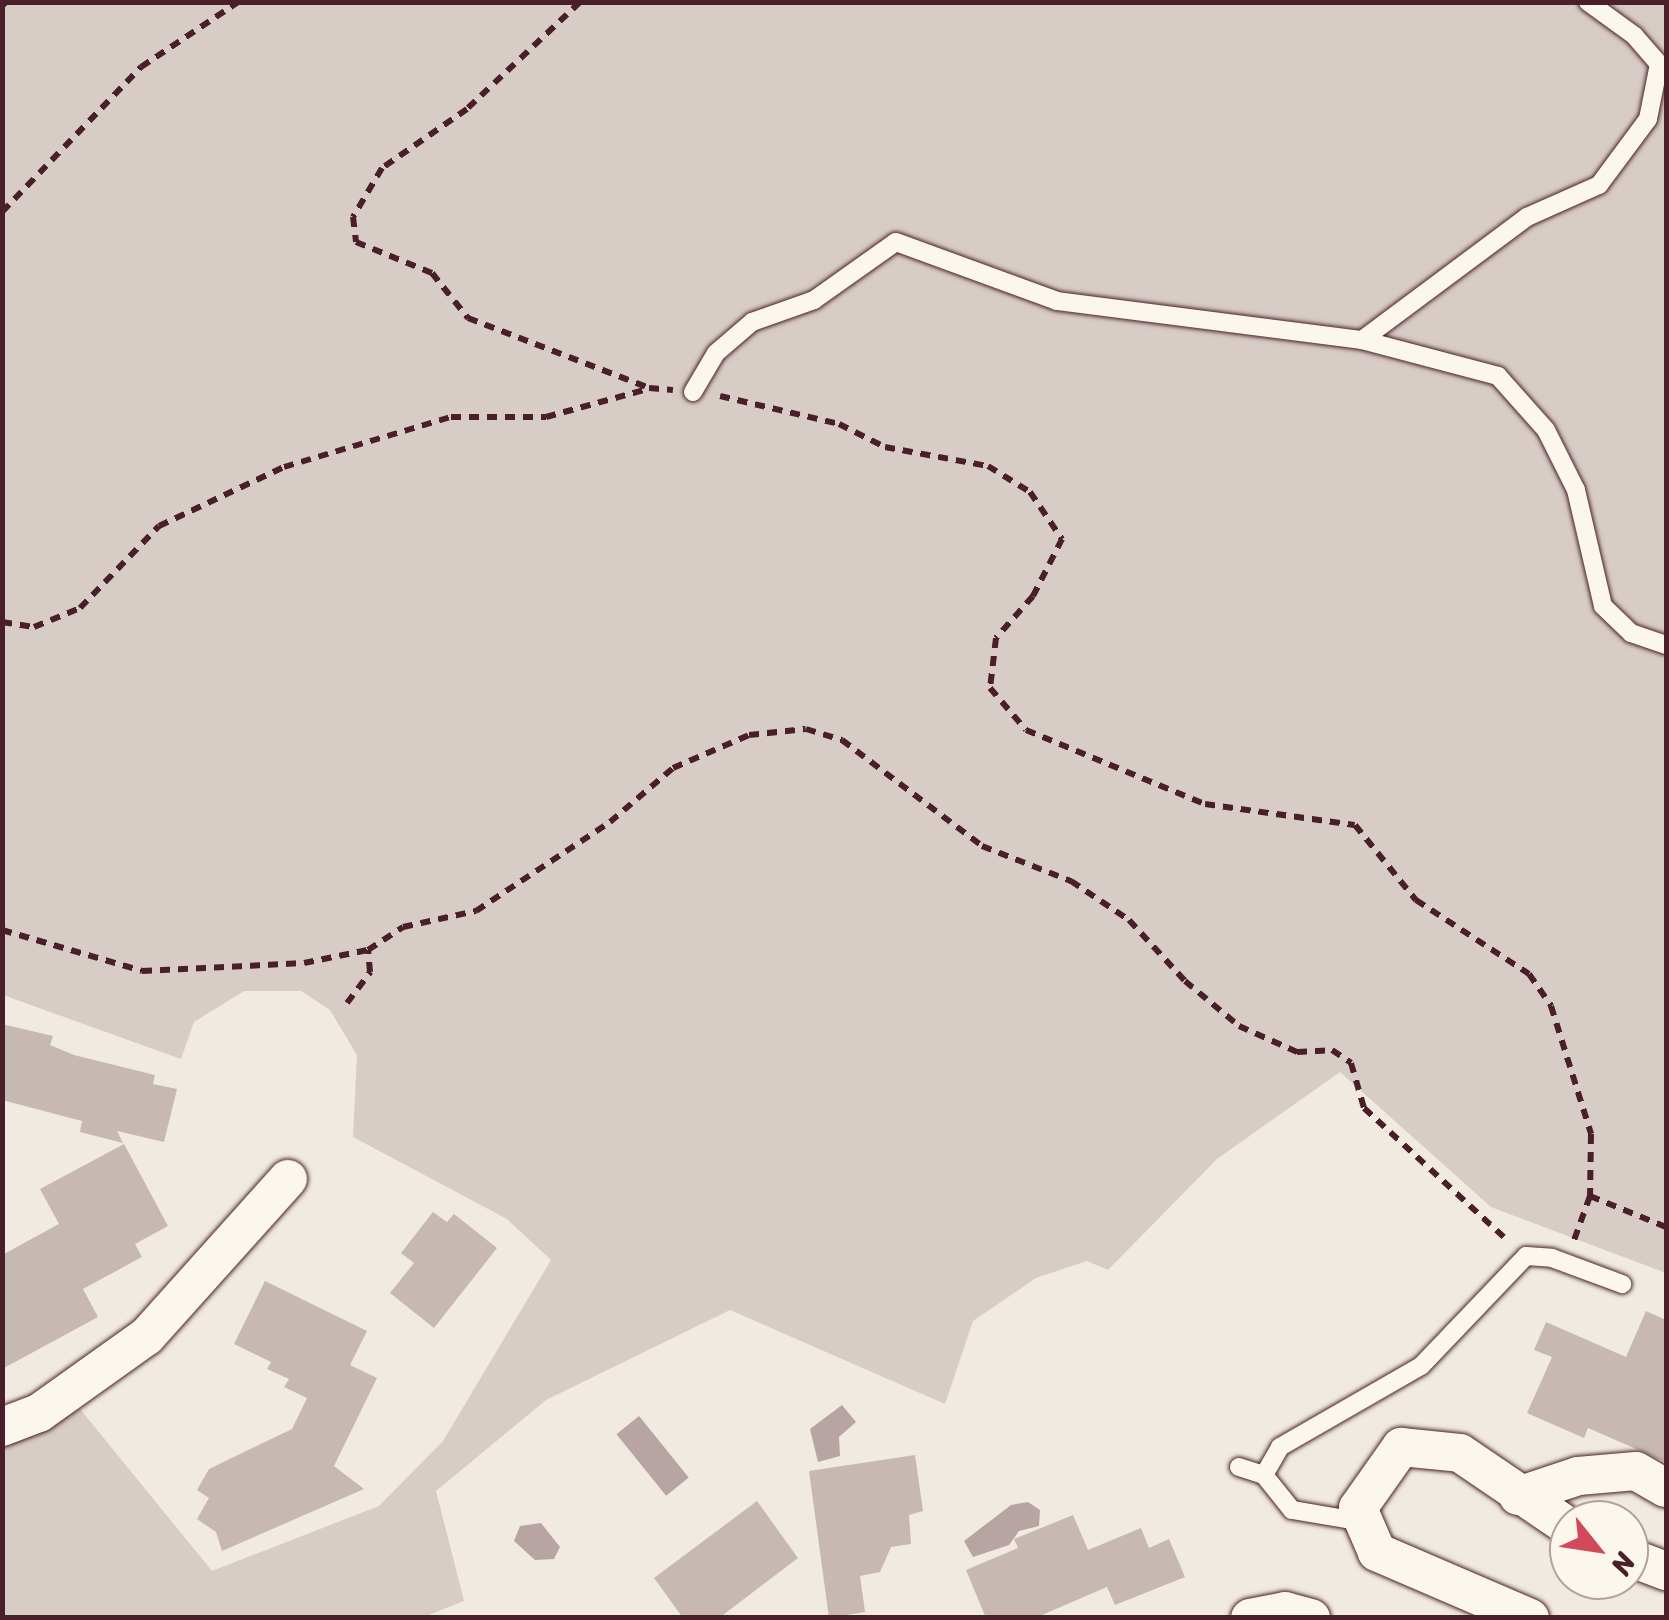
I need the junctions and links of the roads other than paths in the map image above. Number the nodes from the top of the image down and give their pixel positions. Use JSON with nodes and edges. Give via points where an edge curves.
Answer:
{"nodes":[{"id":1,"x":1588,"y":2,"type":"edge"},
{"id":2,"x":1362,"y":340,"type":"junction"},
{"id":3,"x":693,"y":392,"type":"road end"},
{"id":4,"x":1666,"y":645,"type":"edge"},
{"id":5,"x":288,"y":1179,"type":"dead end"},
{"id":6,"x":1622,"y":1284,"type":"dead end"},
{"id":7,"x":2,"y":1427,"type":"edge"},
{"id":8,"x":1239,"y":1467,"type":"dead end"},
{"id":9,"x":1264,"y":1475,"type":"junction"},
{"id":10,"x":1666,"y":1488,"type":"edge"},
{"id":11,"x":1518,"y":1496,"type":"junction"},
{"id":12,"x":1549,"y":1515,"type":"edge"},
{"id":13,"x":1364,"y":1522,"type":"junction"},
{"id":14,"x":1250,"y":1618,"type":"edge"},
{"id":15,"x":1311,"y":1618,"type":"edge"},
{"id":16,"x":1530,"y":1618,"type":"edge"}],
"edges":[{"from":1,"to":2,"type":"lane","via":[[1635,36],[1659,64],[1648,118],[1599,184],[1527,217]]},
{"from":2,"to":3,"type":"lane","via":[[1057,301],[896,242],[814,300],[752,322],[716,354]]},
{"from":2,"to":4,"type":"lane","via":[[1498,376],[1546,430],[1576,490],[1604,606],[1632,632]]},
{"from":5,"to":7,"type":"street","via":[[147,1336],[39,1413]]},
{"from":6,"to":9,"type":"lane","via":[[1566,1262],[1526,1256],[1451,1342],[1421,1366],[1308,1425],[1280,1446]]},
{"from":8,"to":9,"type":"lane"},
{"from":9,"to":13,"type":"lane","via":[[1292,1510]]},
{"from":10,"to":11,"type":"street","via":[[1636,1471],[1578,1476]]},
{"from":11,"to":12,"type":"street"},
{"from":11,"to":13,"type":"street","via":[[1460,1453],[1401,1447],[1358,1508]]},
{"from":13,"to":16,"type":"street","via":[[1377,1552]]},
{"from":14,"to":15,"type":"street","via":[[1285,1611]]}]}
